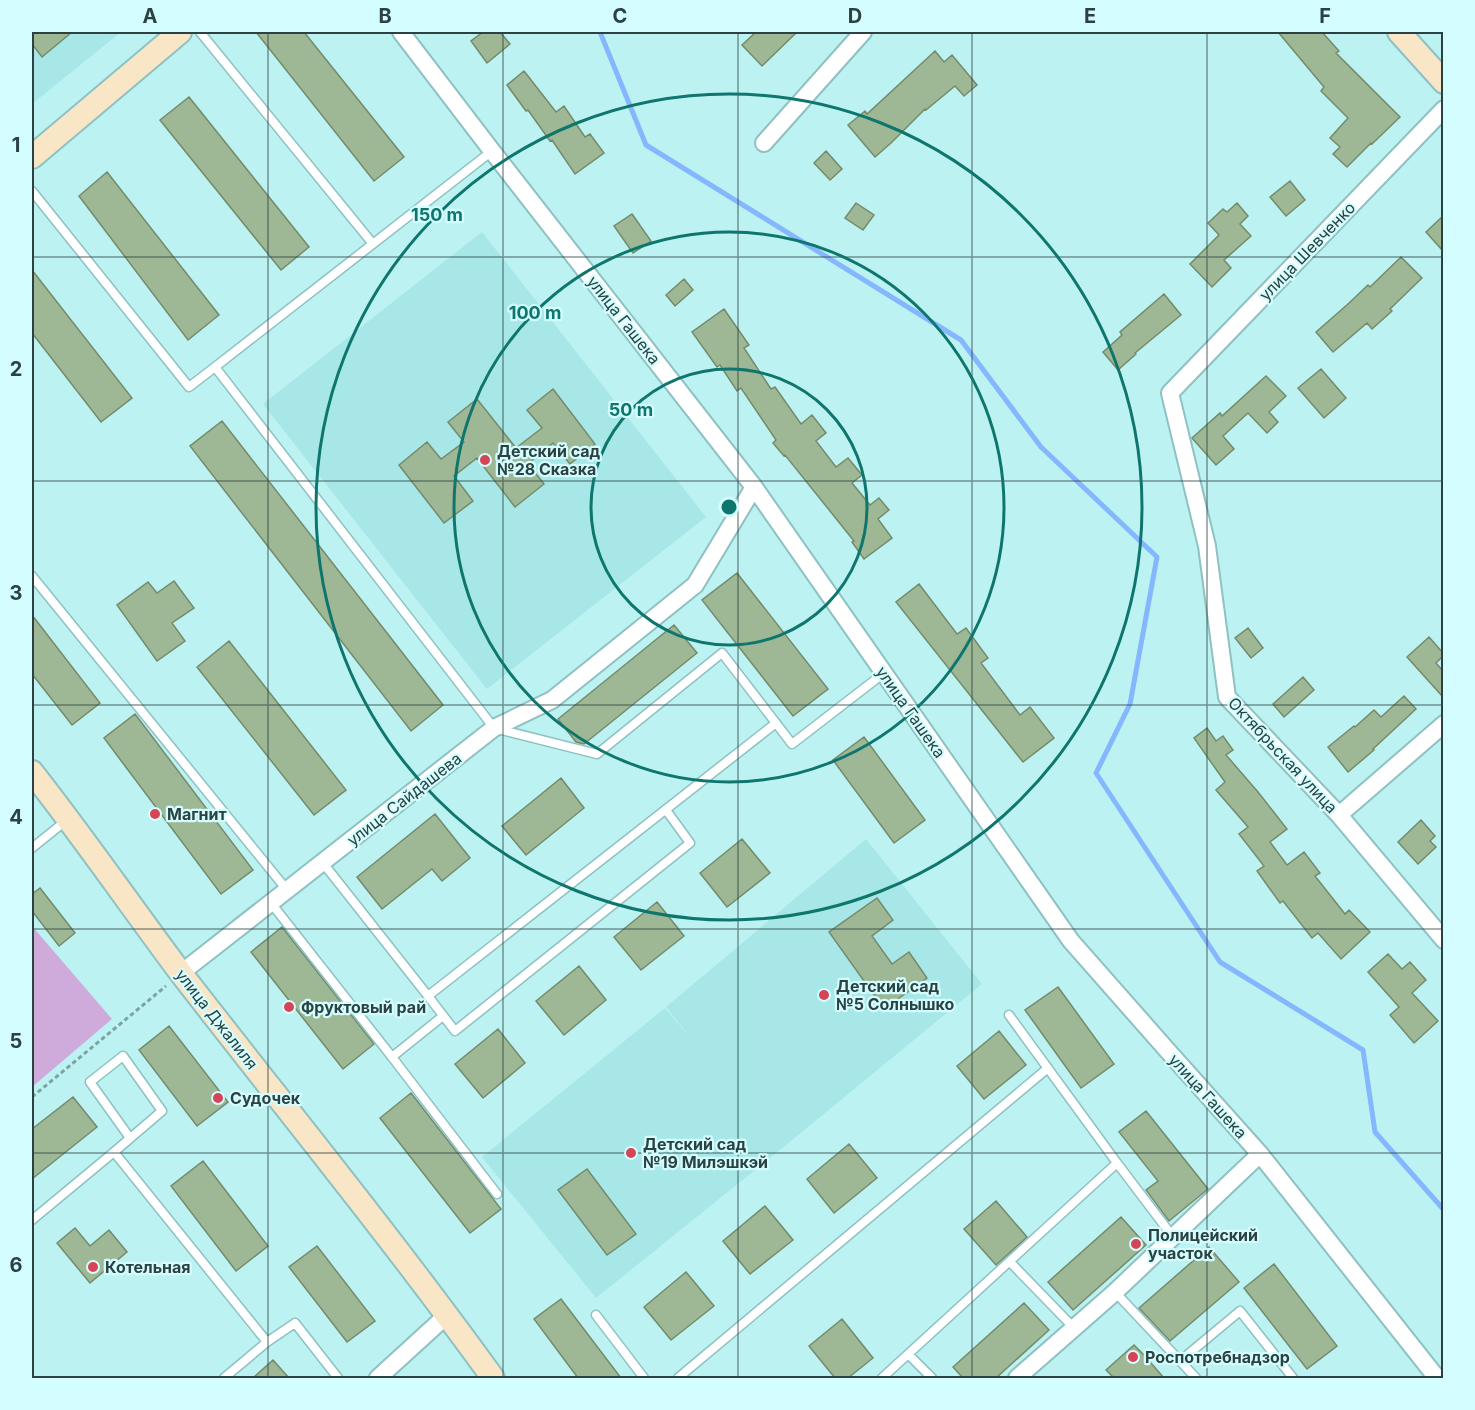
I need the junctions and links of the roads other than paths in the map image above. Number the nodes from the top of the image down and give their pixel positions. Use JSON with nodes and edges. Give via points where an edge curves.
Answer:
{"nodes":[{"id":1,"x":180,"y":32,"type":"edge"},
{"id":2,"x":200,"y":32,"type":"edge"},
{"id":3,"x":402,"y":32,"type":"edge"},
{"id":4,"x":863,"y":32,"type":"edge"},
{"id":5,"x":1399,"y":32,"type":"edge"},
{"id":6,"x":1443,"y":82,"type":"edge"},
{"id":7,"x":1443,"y":109,"type":"edge"},
{"id":8,"x":764,"y":143,"type":"dead end"},
{"id":9,"x":492,"y":151,"type":"junction"},
{"id":10,"x":32,"y":157,"type":"edge"},
{"id":11,"x":32,"y":191,"type":"edge"},
{"id":12,"x":373,"y":244,"type":"junction"},
{"id":13,"x":215,"y":367,"type":"junction"},
{"id":14,"x":1170,"y":393,"type":"joint"},
{"id":15,"x":754,"y":487,"type":"junction"},
{"id":16,"x":32,"y":576,"type":"edge"},
{"id":17,"x":884,"y":673,"type":"junction"},
{"id":18,"x":776,"y":723,"type":"junction"},
{"id":19,"x":1443,"y":723,"type":"edge"},
{"id":20,"x":494,"y":728,"type":"junction"},
{"id":21,"x":32,"y":772,"type":"edge"},
{"id":22,"x":666,"y":810,"type":"junction"},
{"id":23,"x":1339,"y":815,"type":"junction"},
{"id":24,"x":69,"y":819,"type":"junction"},
{"id":25,"x":32,"y":848,"type":"edge"},
{"id":26,"x":323,"y":862,"type":"junction"},
{"id":27,"x":288,"y":891,"type":"junction"},
{"id":28,"x":271,"y":903,"type":"junction"},
{"id":29,"x":1443,"y":940,"type":"edge"},
{"id":30,"x":182,"y":973,"type":"junction"},
{"id":31,"x":428,"y":996,"type":"junction"},
{"id":32,"x":1009,"y":1015,"type":"dead end"},
{"id":33,"x":443,"y":1016,"type":"junction"},
{"id":34,"x":392,"y":1057,"type":"junction"},
{"id":35,"x":1048,"y":1068,"type":"junction"},
{"id":36,"x":130,"y":1138,"type":"junction"},
{"id":37,"x":114,"y":1152,"type":"junction"},
{"id":38,"x":1260,"y":1154,"type":"junction"},
{"id":39,"x":1117,"y":1163,"type":"junction"},
{"id":40,"x":497,"y":1194,"type":"dead end"},
{"id":41,"x":32,"y":1220,"type":"edge"},
{"id":42,"x":1173,"y":1237,"type":"junction"},
{"id":43,"x":1010,"y":1262,"type":"junction"},
{"id":44,"x":1115,"y":1292,"type":"junction"},
{"id":45,"x":447,"y":1315,"type":"junction"},
{"id":46,"x":596,"y":1315,"type":"dead end"},
{"id":47,"x":1074,"y":1328,"type":"junction"},
{"id":48,"x":267,"y":1342,"type":"junction"},
{"id":49,"x":909,"y":1355,"type":"junction"},
{"id":50,"x":1180,"y":1361,"type":"junction"},
{"id":51,"x":224,"y":1378,"type":"edge"},
{"id":52,"x":338,"y":1378,"type":"edge"},
{"id":53,"x":378,"y":1378,"type":"edge"},
{"id":54,"x":493,"y":1378,"type":"edge"},
{"id":55,"x":644,"y":1378,"type":"edge"},
{"id":56,"x":678,"y":1378,"type":"edge"},
{"id":57,"x":882,"y":1378,"type":"edge"},
{"id":58,"x":932,"y":1378,"type":"edge"},
{"id":59,"x":1017,"y":1378,"type":"edge"},
{"id":60,"x":1196,"y":1378,"type":"edge"},
{"id":61,"x":1293,"y":1378,"type":"edge"},
{"id":62,"x":1437,"y":1378,"type":"edge"}],
"edges":[{"from":1,"to":10,"type":"main road"},
{"from":2,"to":12,"type":"lane"},
{"from":3,"to":9,"type":"street","name":"улица Гашека"},
{"from":4,"to":8,"type":"street"},
{"from":5,"to":6,"type":"main road"},
{"from":7,"to":14,"type":"street","name":"улица Шевченко"},
{"from":9,"to":12,"type":"lane"},
{"from":9,"to":15,"type":"street","name":"улица Гашека"},
{"from":11,"to":13,"type":"lane","via":[[189,387]]},
{"from":12,"to":13,"type":"lane"},
{"from":13,"to":20,"type":"lane"},
{"from":14,"to":23,"type":"street","name":"Октябрьская улица","via":[[1207,546],[1227,697]]},
{"from":15,"to":17,"type":"street","name":"улица Гашека"},
{"from":15,"to":20,"type":"street","name":"улица Сайдашева","via":[[695,585],[552,700]]},
{"from":16,"to":27,"type":"lane"},
{"from":17,"to":18,"type":"lane","via":[[792,744]]},
{"from":17,"to":38,"type":"street","name":"улица Гашека","via":[[1071,941]]},
{"from":18,"to":20,"type":"lane","via":[[722,653],[597,754]]},
{"from":18,"to":22,"type":"lane"},
{"from":19,"to":23,"type":"street"},
{"from":20,"to":26,"type":"street","name":"улица Сайдашева"},
{"from":21,"to":24,"type":"main road","name":"улица Джалиля"},
{"from":22,"to":31,"type":"lane"},
{"from":22,"to":33,"type":"lane","via":[[690,843],[455,1031]]},
{"from":23,"to":29,"type":"street","name":"Октябрьская улица"},
{"from":24,"to":25,"type":"lane"},
{"from":24,"to":30,"type":"main road","name":"улица Джалиля"},
{"from":26,"to":27,"type":"street","name":"улица Сайдашева"},
{"from":26,"to":31,"type":"lane"},
{"from":27,"to":28,"type":"street","name":"улица Сайдашева"},
{"from":28,"to":30,"type":"street","name":"улица Сайдашева"},
{"from":28,"to":34,"type":"lane"},
{"from":30,"to":45,"type":"main road","name":"улица Джалиля"},
{"from":31,"to":33,"type":"lane"},
{"from":32,"to":35,"type":"lane"},
{"from":33,"to":34,"type":"lane"},
{"from":34,"to":40,"type":"lane"},
{"from":35,"to":39,"type":"lane"},
{"from":35,"to":56,"type":"lane"},
{"from":36,"to":36,"type":"lane","via":[[162,1111],[123,1056],[90,1082]]},
{"from":36,"to":37,"type":"lane"},
{"from":37,"to":41,"type":"lane"},
{"from":37,"to":48,"type":"lane"},
{"from":38,"to":42,"type":"street"},
{"from":38,"to":62,"type":"street","name":"улица Гашека"},
{"from":39,"to":42,"type":"lane"},
{"from":39,"to":43,"type":"lane"},
{"from":42,"to":44,"type":"street"},
{"from":43,"to":47,"type":"lane"},
{"from":43,"to":49,"type":"lane"},
{"from":44,"to":47,"type":"street"},
{"from":44,"to":50,"type":"lane"},
{"from":45,"to":53,"type":"street"},
{"from":45,"to":54,"type":"main road","name":"улица Джалиля"},
{"from":46,"to":55,"type":"lane"},
{"from":47,"to":59,"type":"street"},
{"from":48,"to":51,"type":"lane"},
{"from":48,"to":52,"type":"lane","via":[[295,1323]]},
{"from":49,"to":57,"type":"lane"},
{"from":49,"to":58,"type":"lane"},
{"from":50,"to":60,"type":"lane"},
{"from":50,"to":61,"type":"lane","via":[[1240,1311]]}]}
